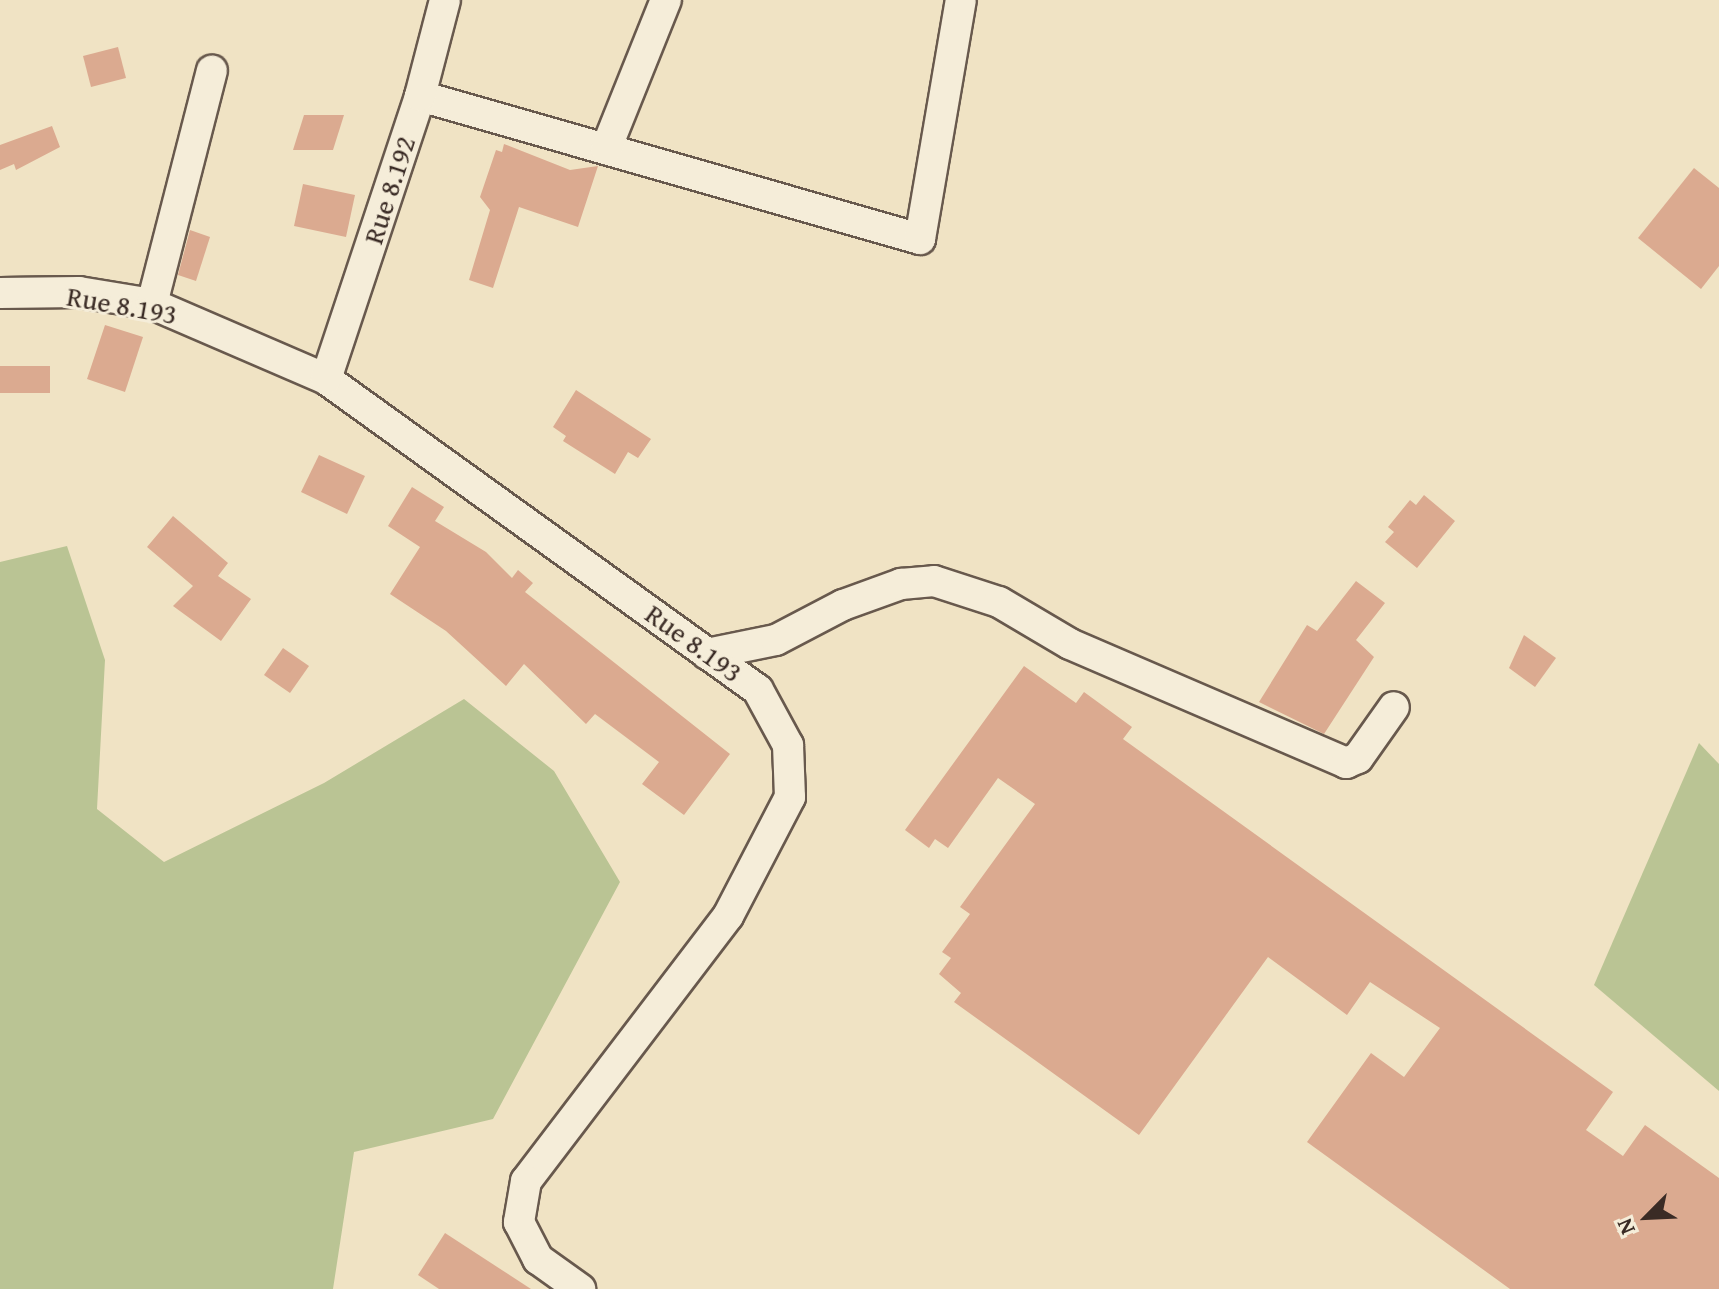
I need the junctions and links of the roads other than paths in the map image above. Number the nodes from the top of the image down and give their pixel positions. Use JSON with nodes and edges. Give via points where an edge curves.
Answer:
{"nodes":[{"id":1,"x":445,"y":0,"type":"edge"},
{"id":2,"x":666,"y":0,"type":"edge"},
{"id":3,"x":961,"y":0,"type":"edge"},
{"id":4,"x":212,"y":71,"type":"dead end"},
{"id":5,"x":420,"y":96,"type":"junction"},
{"id":6,"x":606,"y":149,"type":"junction"},
{"id":7,"x":0,"y":293,"type":"edge"},
{"id":8,"x":152,"y":304,"type":"junction"},
{"id":9,"x":326,"y":379,"type":"junction"},
{"id":10,"x":707,"y":654,"type":"junction"},
{"id":11,"x":1394,"y":707,"type":"dead end"},
{"id":12,"x":580,"y":1289,"type":"edge"}],
"edges":[{"from":1,"to":5,"type":"street","name":"Rue 8.192"},
{"from":2,"to":6,"type":"street"},
{"from":3,"to":6,"type":"street","via":[[920,239]]},
{"from":4,"to":8,"type":"street"},
{"from":5,"to":6,"type":"street"},
{"from":5,"to":9,"type":"street","name":"Rue 8.192"},
{"from":7,"to":8,"type":"street","name":"Rue 8.193","via":[[79,292]]},
{"from":8,"to":9,"type":"street","name":"Rue 8.193"},
{"from":9,"to":10,"type":"street","name":"Rue 8.193","via":[[563,543]]},
{"from":10,"to":11,"type":"street","via":[[776,640],[843,605],[901,584],[934,581],[999,602],[1070,644],[1346,763],[1358,758]]},
{"from":10,"to":12,"type":"street","name":"Rue 8.193","via":[[758,690],[788,745],[790,797],[728,916],[526,1181],[519,1222],[538,1259]]}]}
